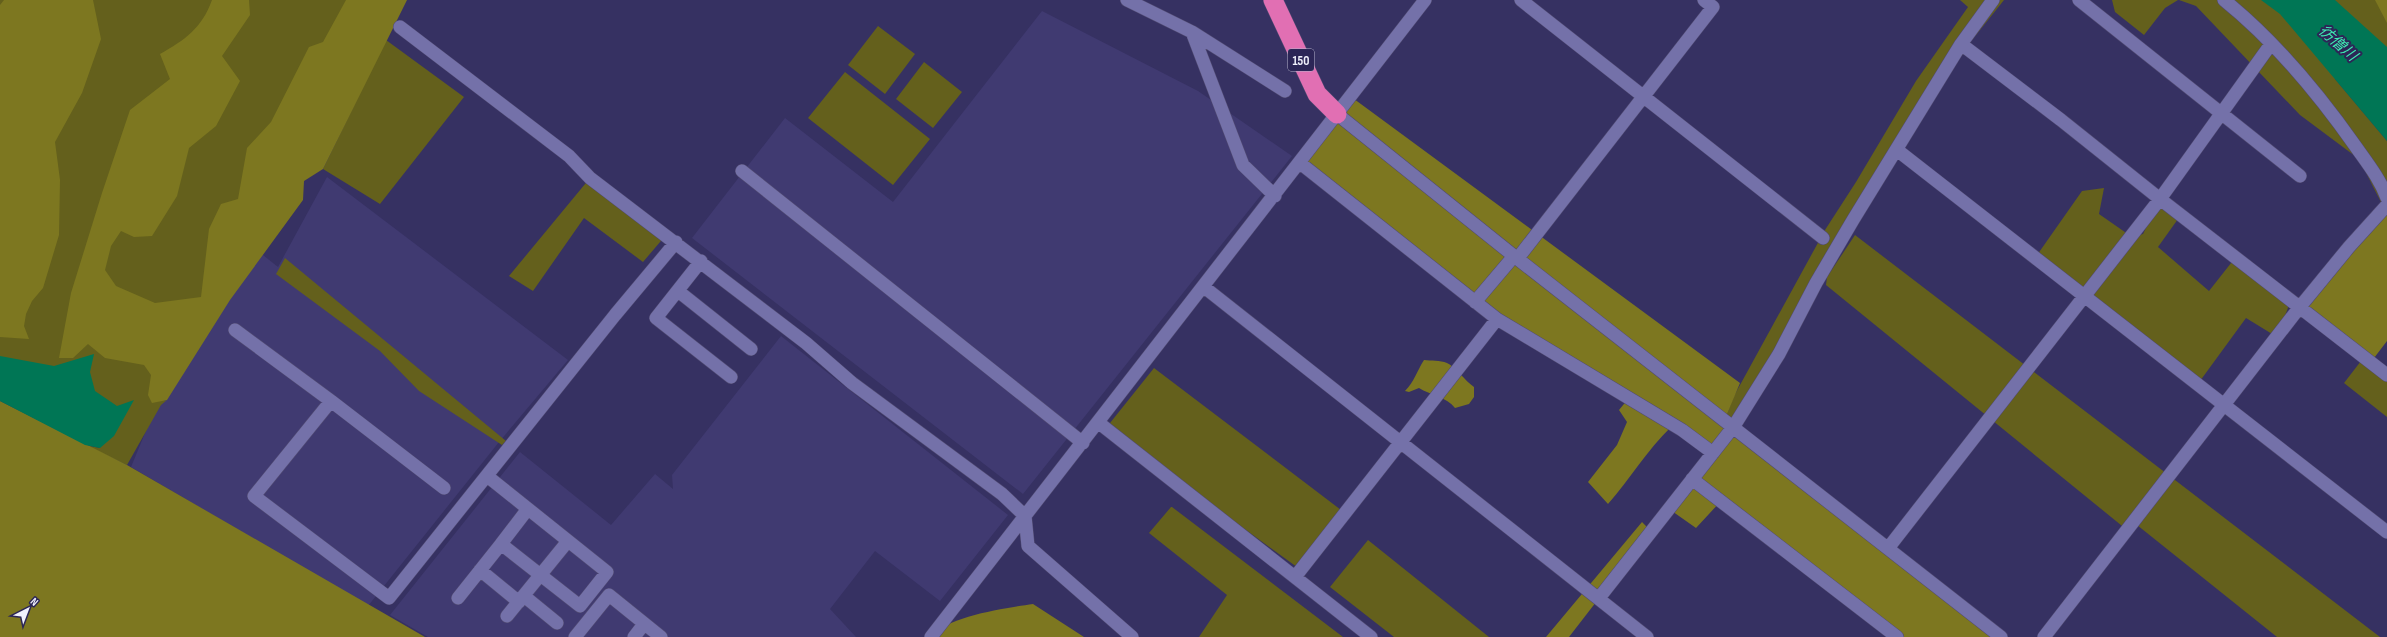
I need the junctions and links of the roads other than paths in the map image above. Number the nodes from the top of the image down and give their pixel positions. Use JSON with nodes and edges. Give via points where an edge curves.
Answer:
{"nodes":[{"id":1,"x":1127,"y":0,"type":"edge"},
{"id":2,"x":1273,"y":0,"type":"edge"},
{"id":3,"x":1424,"y":0,"type":"edge"},
{"id":4,"x":1521,"y":0,"type":"edge"},
{"id":5,"x":1704,"y":0,"type":"edge"},
{"id":6,"x":1993,"y":0,"type":"edge"},
{"id":7,"x":2080,"y":0,"type":"edge"},
{"id":8,"x":2224,"y":0,"type":"edge"},
{"id":9,"x":400,"y":27,"type":"dead end"},
{"id":10,"x":1192,"y":32,"type":"junction"},
{"id":11,"x":1961,"y":44,"type":"junction"},
{"id":12,"x":2271,"y":44,"type":"junction"},
{"id":13,"x":1285,"y":91,"type":"dead end"},
{"id":14,"x":1643,"y":97,"type":"junction"},
{"id":15,"x":1337,"y":114,"type":"junction"},
{"id":16,"x":2221,"y":114,"type":"junction"},
{"id":17,"x":1897,"y":150,"type":"junction"},
{"id":18,"x":1300,"y":163,"type":"junction"},
{"id":19,"x":742,"y":171,"type":"dead end"},
{"id":20,"x":2300,"y":176,"type":"dead end"},
{"id":21,"x":1275,"y":196,"type":"junction"},
{"id":22,"x":2387,"y":198,"type":"edge"},
{"id":23,"x":2160,"y":199,"type":"junction"},
{"id":24,"x":2387,"y":205,"type":"edge"},
{"id":25,"x":1823,"y":238,"type":"dead end"},
{"id":26,"x":676,"y":242,"type":"junction"},
{"id":27,"x":1516,"y":257,"type":"junction"},
{"id":28,"x":701,"y":261,"type":"junction"},
{"id":29,"x":1204,"y":287,"type":"junction"},
{"id":30,"x":678,"y":291,"type":"junction"},
{"id":31,"x":2085,"y":298,"type":"junction"},
{"id":32,"x":1476,"y":302,"type":"junction"},
{"id":33,"x":2299,"y":308,"type":"junction"},
{"id":34,"x":1497,"y":319,"type":"junction"},
{"id":35,"x":235,"y":330,"type":"dead end"},
{"id":36,"x":751,"y":349,"type":"dead end"},
{"id":37,"x":2387,"y":375,"type":"edge"},
{"id":38,"x":731,"y":377,"type":"dead end"},
{"id":39,"x":331,"y":401,"type":"junction"},
{"id":40,"x":2224,"y":406,"type":"junction"},
{"id":41,"x":1099,"y":423,"type":"junction"},
{"id":42,"x":1734,"y":426,"type":"junction"},
{"id":43,"x":1400,"y":442,"type":"junction"},
{"id":44,"x":1083,"y":443,"type":"junction"},
{"id":45,"x":1713,"y":453,"type":"junction"},
{"id":46,"x":487,"y":476,"type":"junction"},
{"id":47,"x":1692,"y":479,"type":"junction"},
{"id":48,"x":444,"y":488,"type":"dead end"},
{"id":49,"x":527,"y":510,"type":"junction"},
{"id":50,"x":1025,"y":516,"type":"junction"},
{"id":51,"x":2387,"y":532,"type":"edge"},
{"id":52,"x":568,"y":541,"type":"junction"},
{"id":53,"x":501,"y":544,"type":"junction"},
{"id":54,"x":1889,"y":547,"type":"junction"},
{"id":55,"x":480,"y":570,"type":"junction"},
{"id":56,"x":540,"y":575,"type":"junction"},
{"id":57,"x":1295,"y":577,"type":"junction"},
{"id":58,"x":458,"y":598,"type":"dead end"},
{"id":59,"x":1599,"y":598,"type":"junction"},
{"id":60,"x":521,"y":599,"type":"junction"},
{"id":61,"x":508,"y":616,"type":"dead end"},
{"id":62,"x":557,"y":623,"type":"dead end"},
{"id":63,"x":644,"y":624,"type":"junction"},
{"id":64,"x":575,"y":637,"type":"edge"},
{"id":65,"x":634,"y":637,"type":"edge"},
{"id":66,"x":661,"y":637,"type":"edge"},
{"id":67,"x":932,"y":637,"type":"edge"},
{"id":68,"x":1132,"y":637,"type":"edge"},
{"id":69,"x":1371,"y":637,"type":"edge"},
{"id":70,"x":1647,"y":637,"type":"edge"},
{"id":71,"x":1897,"y":637,"type":"edge"},
{"id":72,"x":2001,"y":637,"type":"edge"},
{"id":73,"x":2044,"y":637,"type":"edge"}],
"edges":[{"from":1,"to":10,"type":"street"},
{"from":2,"to":15,"type":"highway","number":"150","via":[[1317,94]]},
{"from":3,"to":15,"type":"street"},
{"from":4,"to":14,"type":"street"},
{"from":5,"to":14,"type":"street","via":[[1713,7]]},
{"from":6,"to":11,"type":"street"},
{"from":7,"to":16,"type":"street"},
{"from":8,"to":12,"type":"street"},
{"from":9,"to":26,"type":"street","via":[[569,156],[590,178]]},
{"from":10,"to":13,"type":"street"},
{"from":10,"to":21,"type":"street","via":[[1243,165]]},
{"from":11,"to":17,"type":"street"},
{"from":11,"to":23,"type":"street","via":[[2062,120]]},
{"from":12,"to":16,"type":"street"},
{"from":12,"to":22,"type":"street","via":[[2338,121],[2382,183]]},
{"from":14,"to":25,"type":"street"},
{"from":14,"to":27,"type":"street"},
{"from":15,"to":18,"type":"street"},
{"from":15,"to":27,"type":"street"},
{"from":16,"to":20,"type":"street"},
{"from":16,"to":23,"type":"street"},
{"from":17,"to":31,"type":"street"},
{"from":17,"to":42,"type":"street","via":[[1816,283],[1779,354]]},
{"from":18,"to":21,"type":"street"},
{"from":18,"to":32,"type":"street"},
{"from":19,"to":44,"type":"street"},
{"from":21,"to":29,"type":"street"},
{"from":23,"to":31,"type":"street"},
{"from":23,"to":33,"type":"street"},
{"from":24,"to":33,"type":"street"},
{"from":26,"to":28,"type":"street"},
{"from":26,"to":46,"type":"street","via":[[614,315]]},
{"from":27,"to":32,"type":"street"},
{"from":27,"to":42,"type":"street"},
{"from":28,"to":30,"type":"street"},
{"from":28,"to":50,"type":"street","via":[[806,343],[852,383],[1002,494]]},
{"from":29,"to":41,"type":"street"},
{"from":29,"to":43,"type":"street"},
{"from":30,"to":36,"type":"street"},
{"from":30,"to":38,"type":"street","via":[[656,318]]},
{"from":31,"to":40,"type":"street"},
{"from":31,"to":54,"type":"street"},
{"from":32,"to":34,"type":"street"},
{"from":33,"to":37,"type":"street"},
{"from":33,"to":40,"type":"street"},
{"from":34,"to":43,"type":"street"},
{"from":34,"to":45,"type":"street","via":[[1682,430]]},
{"from":35,"to":39,"type":"street"},
{"from":39,"to":46,"type":"street","via":[[254,496],[389,598]]},
{"from":39,"to":48,"type":"street"},
{"from":40,"to":51,"type":"street"},
{"from":40,"to":73,"type":"street"},
{"from":41,"to":44,"type":"street"},
{"from":41,"to":57,"type":"street"},
{"from":42,"to":45,"type":"street"},
{"from":42,"to":54,"type":"street"},
{"from":43,"to":57,"type":"street"},
{"from":43,"to":59,"type":"street"},
{"from":44,"to":50,"type":"street"},
{"from":45,"to":47,"type":"street"},
{"from":46,"to":49,"type":"street"},
{"from":47,"to":59,"type":"street"},
{"from":47,"to":71,"type":"street"},
{"from":49,"to":52,"type":"street"},
{"from":49,"to":53,"type":"street"},
{"from":50,"to":67,"type":"street"},
{"from":50,"to":68,"type":"street","via":[[1028,546]]},
{"from":52,"to":56,"type":"street"},
{"from":52,"to":56,"type":"street","via":[[607,572],[580,606]]},
{"from":53,"to":55,"type":"street"},
{"from":53,"to":56,"type":"street"},
{"from":54,"to":72,"type":"street"},
{"from":55,"to":58,"type":"street"},
{"from":55,"to":60,"type":"street"},
{"from":56,"to":60,"type":"street"},
{"from":57,"to":69,"type":"street"},
{"from":59,"to":70,"type":"street"},
{"from":60,"to":61,"type":"street"},
{"from":60,"to":62,"type":"street"},
{"from":63,"to":64,"type":"street","via":[[609,594]]},
{"from":63,"to":65,"type":"street"},
{"from":63,"to":66,"type":"street"}]}
